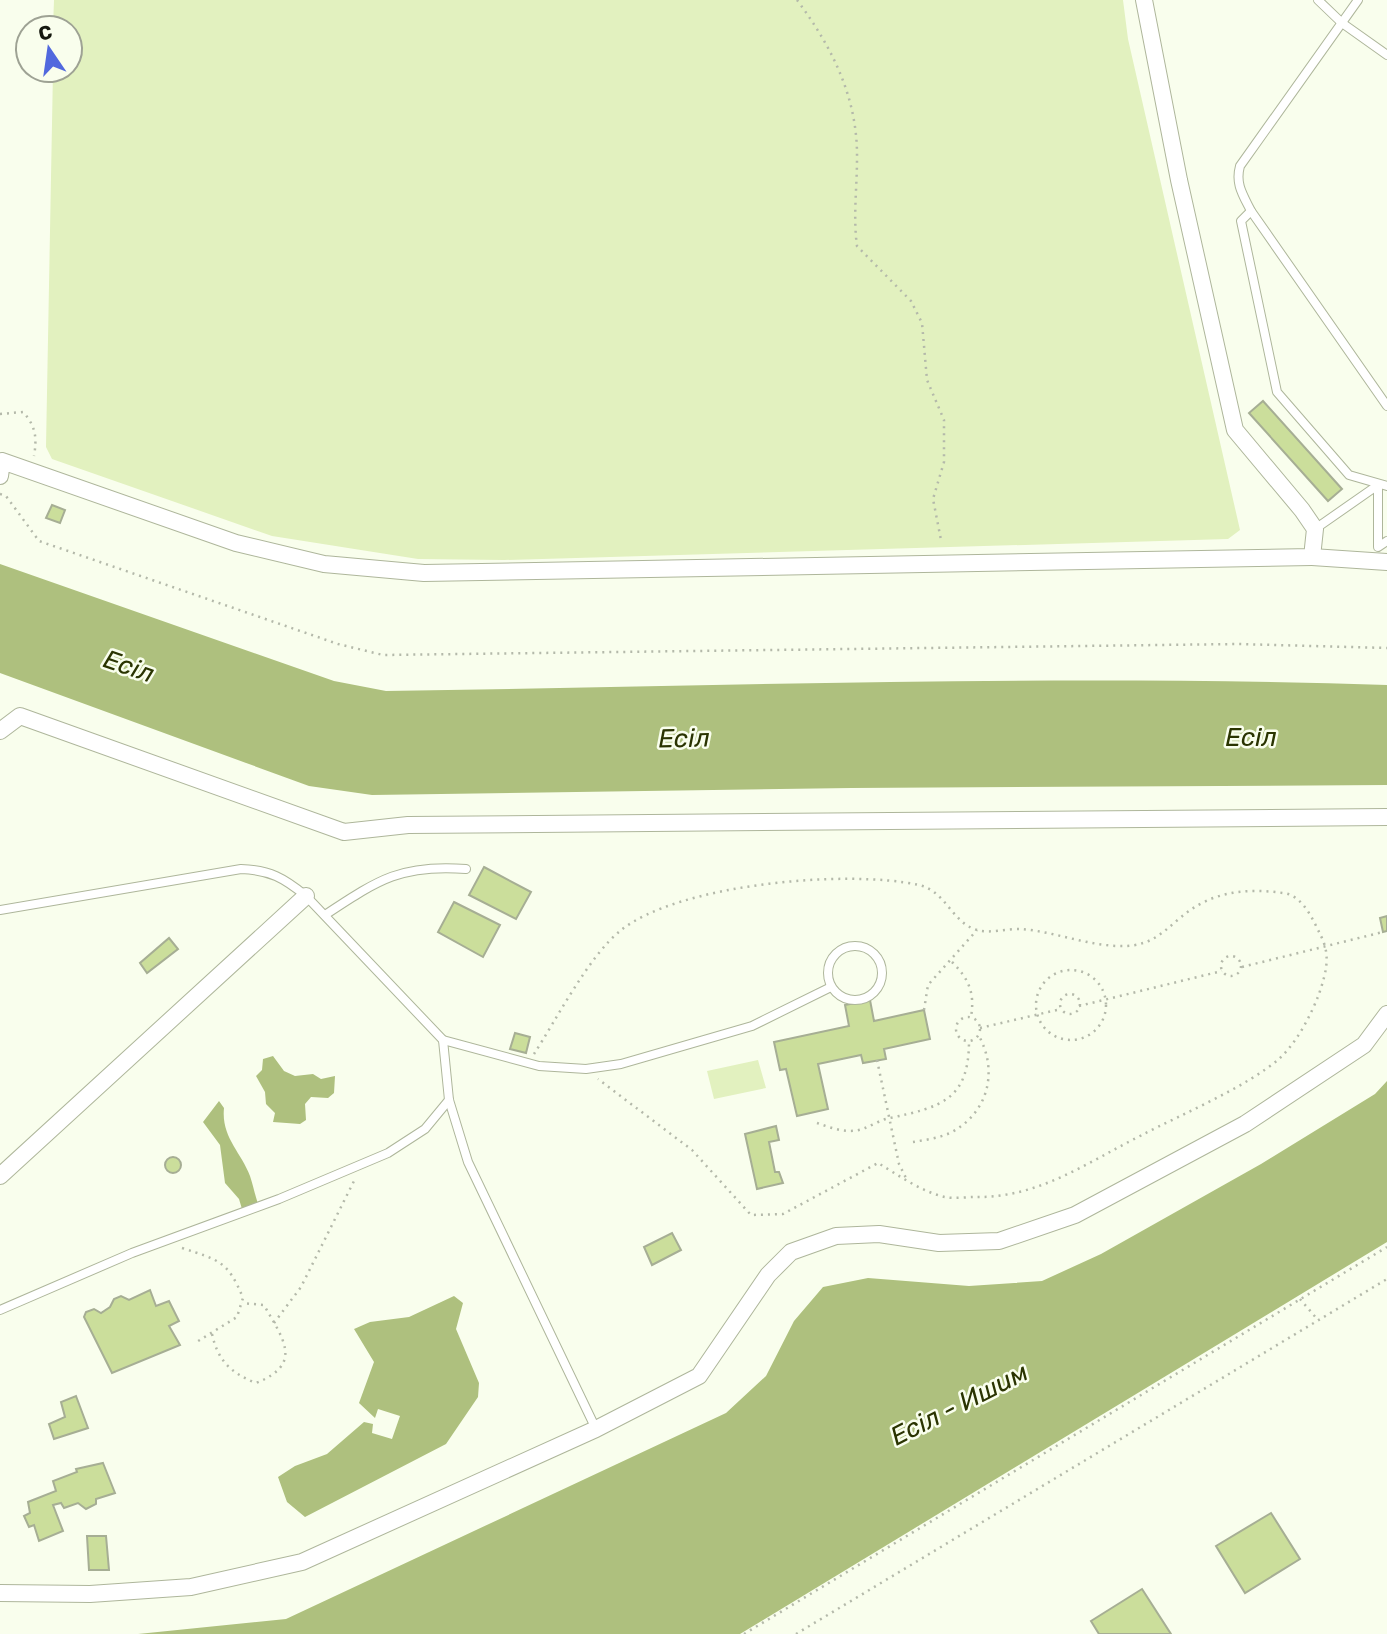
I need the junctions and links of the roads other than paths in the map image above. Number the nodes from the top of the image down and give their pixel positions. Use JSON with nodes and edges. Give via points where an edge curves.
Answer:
{"nodes":[{"id":1,"x":1144,"y":0,"type":"edge"},
{"id":2,"x":1318,"y":0,"type":"edge"},
{"id":3,"x":1358,"y":0,"type":"edge"},
{"id":4,"x":1342,"y":23,"type":"junction"},
{"id":5,"x":1387,"y":55,"type":"edge"},
{"id":6,"x":1251,"y":211,"type":"junction"},
{"id":7,"x":1387,"y":406,"type":"edge"},
{"id":8,"x":0,"y":476,"type":"edge"},
{"id":9,"x":1383,"y":485,"type":"edge"},
{"id":10,"x":1315,"y":529,"type":"junction"},
{"id":11,"x":1387,"y":541,"type":"edge"},
{"id":12,"x":1311,"y":557,"type":"junction"},
{"id":13,"x":1387,"y":562,"type":"edge"},
{"id":14,"x":0,"y":731,"type":"edge"},
{"id":15,"x":1387,"y":817,"type":"edge"},
{"id":16,"x":467,"y":869,"type":"dead end"},
{"id":17,"x":306,"y":896,"type":"junction"},
{"id":18,"x":0,"y":910,"type":"edge"},
{"id":19,"x":325,"y":915,"type":"junction"},
{"id":20,"x":831,"y":987,"type":"junction"},
{"id":21,"x":1387,"y":1014,"type":"edge"},
{"id":22,"x":443,"y":1041,"type":"junction"},
{"id":23,"x":449,"y":1100,"type":"junction"},
{"id":24,"x":0,"y":1176,"type":"edge"},
{"id":25,"x":0,"y":1310,"type":"edge"},
{"id":26,"x":596,"y":1429,"type":"junction"},
{"id":27,"x":0,"y":1593,"type":"edge"}],
"edges":[{"from":1,"to":10,"type":"street","via":[[1235,430]]},
{"from":2,"to":4,"type":"lane"},
{"from":3,"to":4,"type":"lane"},
{"from":4,"to":5,"type":"lane"},
{"from":4,"to":6,"type":"lane","via":[[1240,166],[1239,188]]},
{"from":6,"to":7,"type":"lane"},
{"from":6,"to":9,"type":"lane","via":[[1241,221],[1277,392],[1349,475]]},
{"from":8,"to":12,"type":"street","via":[[2,461],[236,543],[324,564],[424,573]]},
{"from":9,"to":10,"type":"lane"},
{"from":9,"to":11,"type":"lane","via":[[1378,547]]},
{"from":10,"to":12,"type":"street"},
{"from":12,"to":13,"type":"street"},
{"from":14,"to":15,"type":"street","via":[[20,716],[344,832],[408,825]]},
{"from":16,"to":19,"type":"lane","via":[[438,867],[395,874]]},
{"from":17,"to":18,"type":"lane","via":[[264,870],[241,869]]},
{"from":17,"to":19,"type":"lane"},
{"from":17,"to":24,"type":"street"},
{"from":19,"to":22,"type":"lane"},
{"from":20,"to":20,"type":"lane","via":[[842,998],[858,1001],[873,995],[882,982],[882,967],[874,953],[860,946],[845,947],[832,957],[827,972]]},
{"from":20,"to":22,"type":"lane","via":[[752,1026],[621,1064],[586,1069],[528,1063]]},
{"from":21,"to":26,"type":"street","via":[[1364,1045],[1245,1124],[1075,1215],[999,1241],[939,1243],[879,1234],[836,1236],[791,1252],[768,1275],[699,1376]]},
{"from":22,"to":23,"type":"lane"},
{"from":23,"to":25,"type":"lane","via":[[425,1129],[388,1153]]},
{"from":23,"to":26,"type":"lane","via":[[468,1163]]},
{"from":26,"to":27,"type":"street","via":[[302,1562],[191,1587],[90,1594]]}]}
